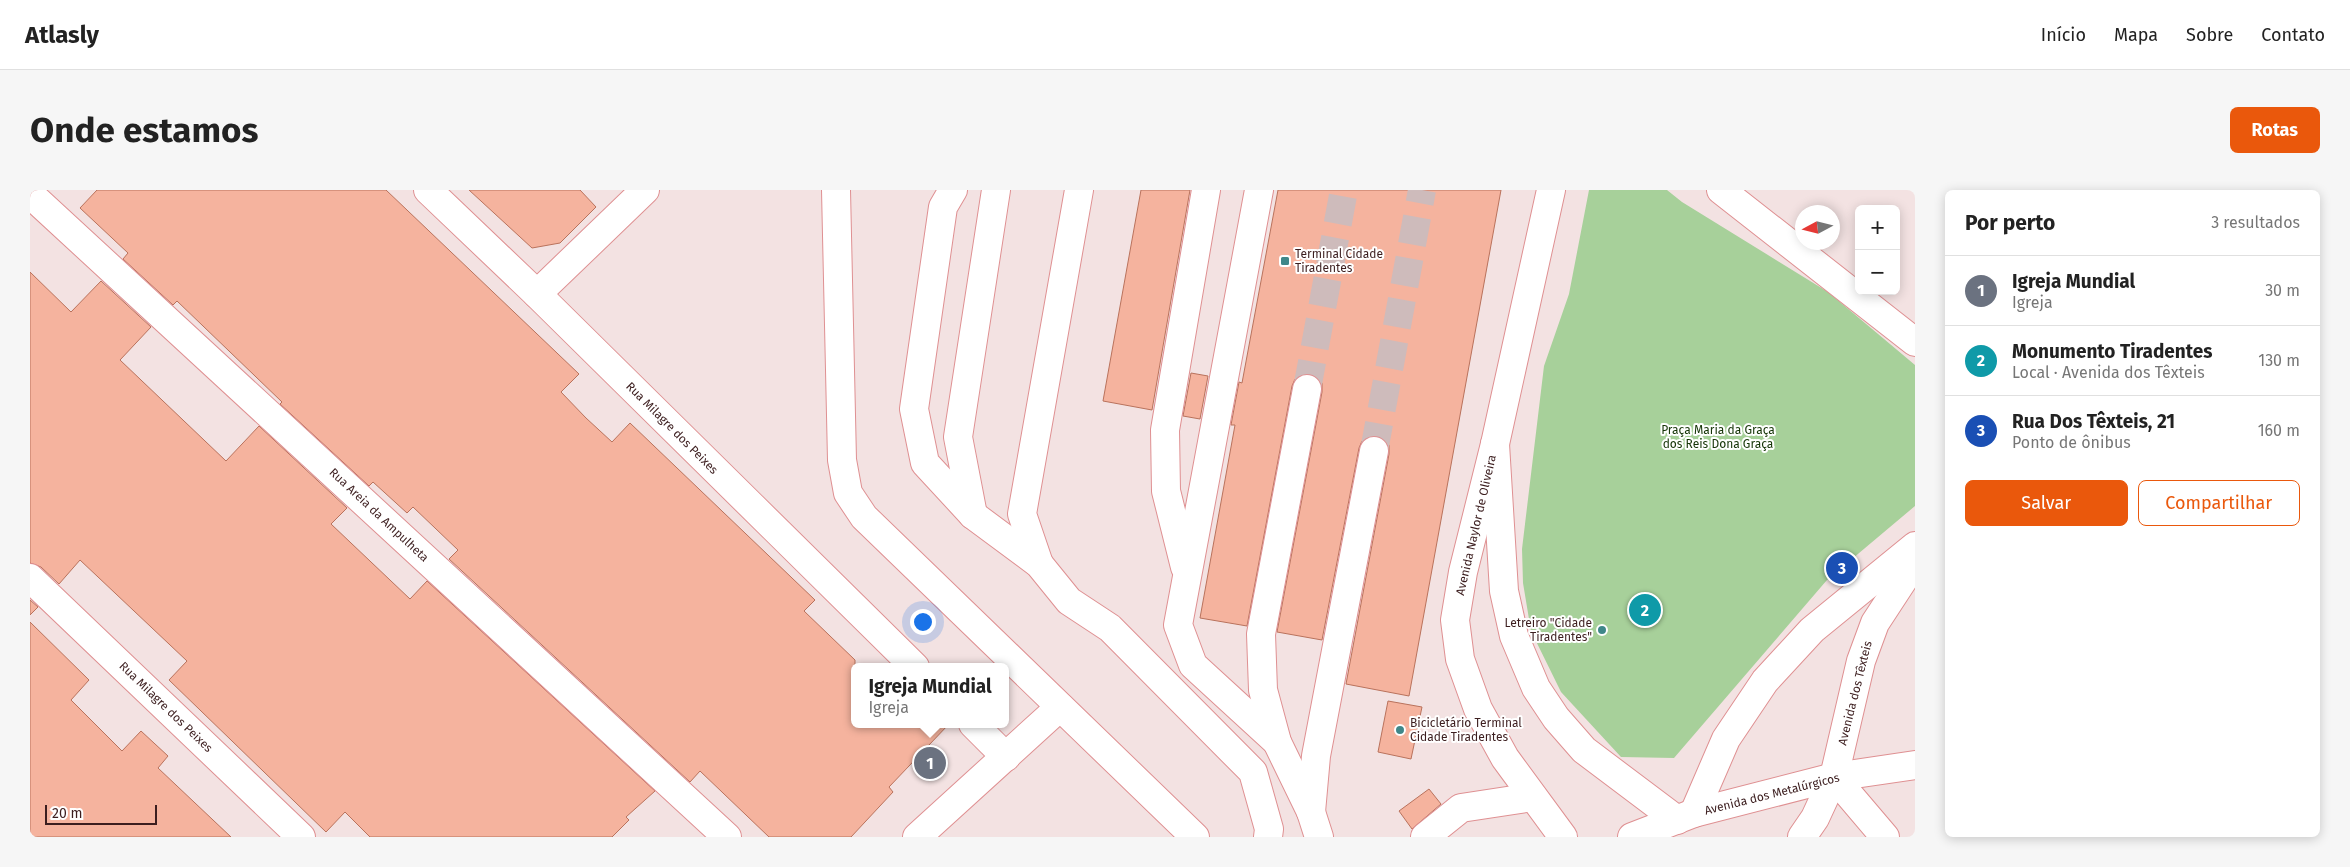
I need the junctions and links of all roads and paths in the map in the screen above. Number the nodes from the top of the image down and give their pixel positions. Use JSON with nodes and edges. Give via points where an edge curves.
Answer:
{"nodes":[{"id":1,"x":428,"y":190,"type":"edge"},
{"id":2,"x":645,"y":190,"type":"edge"},
{"id":3,"x":836,"y":190,"type":"edge"},
{"id":4,"x":953,"y":190,"type":"edge"},
{"id":5,"x":996,"y":190,"type":"edge"},
{"id":6,"x":1079,"y":190,"type":"edge"},
{"id":7,"x":1206,"y":190,"type":"edge"},
{"id":8,"x":1258,"y":190,"type":"edge"},
{"id":9,"x":1551,"y":190,"type":"edge"},
{"id":10,"x":1721,"y":190,"type":"edge"},
{"id":11,"x":30,"y":194,"type":"edge"},
{"id":12,"x":537,"y":294,"type":"junction"},
{"id":13,"x":1915,"y":342,"type":"edge"},
{"id":14,"x":1307,"y":389,"type":"tunnel mouth"},
{"id":15,"x":1495,"y":444,"type":"junction"},
{"id":16,"x":1374,"y":450,"type":"tunnel mouth"},
{"id":17,"x":973,"y":515,"type":"junction"},
{"id":18,"x":1915,"y":546,"type":"edge"},
{"id":19,"x":1915,"y":562,"type":"edge"},
{"id":20,"x":1039,"y":564,"type":"junction"},
{"id":21,"x":1187,"y":576,"type":"junction"},
{"id":22,"x":30,"y":578,"type":"edge"},
{"id":23,"x":911,"y":663,"type":"edge"},
{"id":24,"x":1060,"y":707,"type":"junction"},
{"id":25,"x":977,"y":728,"type":"edge"},
{"id":26,"x":1277,"y":742,"type":"junction"},
{"id":27,"x":1006,"y":757,"type":"junction"},
{"id":28,"x":1915,"y":765,"type":"edge"},
{"id":29,"x":1834,"y":777,"type":"junction"},
{"id":30,"x":1533,"y":797,"type":"junction"},
{"id":31,"x":1686,"y":816,"type":"junction"},
{"id":32,"x":1315,"y":824,"type":"edge"},
{"id":33,"x":301,"y":837,"type":"edge"},
{"id":34,"x":727,"y":837,"type":"edge"},
{"id":35,"x":917,"y":837,"type":"edge"},
{"id":36,"x":1195,"y":837,"type":"edge"},
{"id":37,"x":1268,"y":837,"type":"edge"},
{"id":38,"x":1425,"y":837,"type":"edge"},
{"id":39,"x":1563,"y":837,"type":"edge"},
{"id":40,"x":1632,"y":837,"type":"edge"},
{"id":41,"x":1802,"y":837,"type":"edge"},
{"id":42,"x":1885,"y":837,"type":"edge"}],
"edges":[{"from":1,"to":12,"type":"street","name":"Rua Milagre dos Peixes"},
{"from":2,"to":12,"type":"street"},
{"from":3,"to":24,"type":"street","via":[[842,460],[848,493],[864,516]]},
{"from":4,"to":17,"type":"street","via":[[943,207],[914,409],[925,463]]},
{"from":5,"to":17,"type":"street","via":[[958,436]]},
{"from":6,"to":20,"type":"street","via":[[1022,514]]},
{"from":7,"to":21,"type":"street","via":[[1165,430],[1166,491]]},
{"from":8,"to":21,"type":"street"},
{"from":9,"to":15,"type":"street","name":"Avenida Naylor de Oliveira"},
{"from":10,"to":13,"type":"street"},
{"from":11,"to":34,"type":"street","name":"Rua Areia da Ampulheta"},
{"from":12,"to":23,"type":"street","name":"Rua Milagre dos Peixes"},
{"from":14,"to":26,"type":"street","via":[[1261,634],[1263,690]]},
{"from":15,"to":30,"type":"street","name":"Avenida Naylor de Oliveira","via":[[1463,572],[1455,620],[1460,659],[1478,708],[1505,758]]},
{"from":15,"to":31,"type":"street","via":[[1504,591],[1514,636],[1536,688],[1556,718],[1584,750]]},
{"from":16,"to":32,"type":"street","via":[[1316,756]]},
{"from":17,"to":20,"type":"street"},
{"from":18,"to":31,"type":"street","via":[[1812,630],[1765,681],[1726,739]]},
{"from":19,"to":29,"type":"street","name":"Avenida dos Têxteis","via":[[1875,623],[1861,661]]},
{"from":20,"to":37,"type":"street","via":[[1068,601],[1110,628],[1253,772],[1269,829]]},
{"from":21,"to":26,"type":"street","via":[[1178,625],[1193,665]]},
{"from":22,"to":33,"type":"street","name":"Rua Milagre dos Peixes"},
{"from":24,"to":27,"type":"street"},
{"from":24,"to":36,"type":"street"},
{"from":25,"to":27,"type":"street"},
{"from":26,"to":32,"type":"street"},
{"from":27,"to":35,"type":"street"},
{"from":28,"to":29,"type":"street","name":"Avenida dos Metalúrgicos"},
{"from":29,"to":31,"type":"street","name":"Avenida dos Metalúrgicos"},
{"from":29,"to":41,"type":"street","name":"Avenida dos Têxteis","via":[[1816,818]]},
{"from":29,"to":42,"type":"street"},
{"from":30,"to":38,"type":"street","via":[[1461,808]]},
{"from":30,"to":39,"type":"street","name":"Avenida Naylor de Oliveira"},
{"from":31,"to":40,"type":"street","name":"Avenida dos Metalúrgicos"}]}
